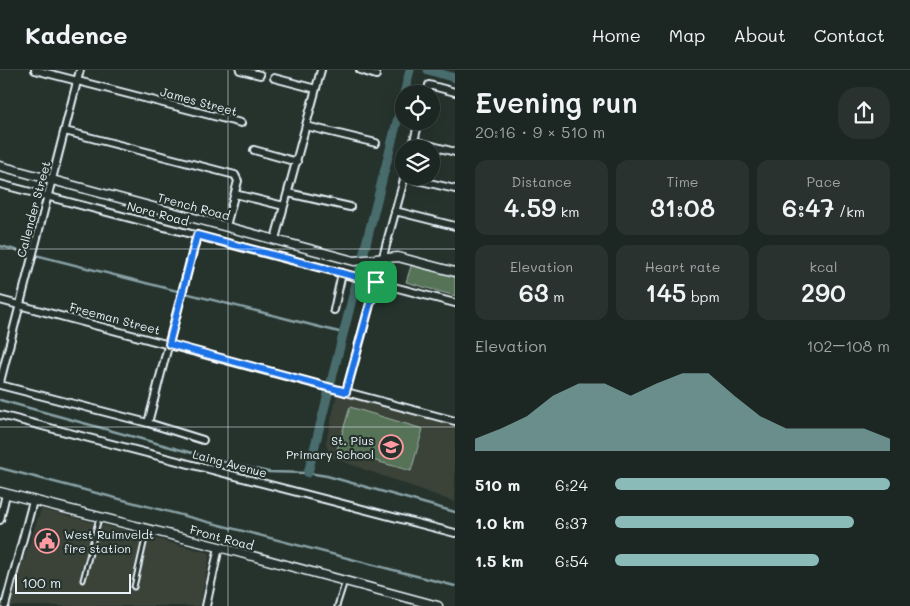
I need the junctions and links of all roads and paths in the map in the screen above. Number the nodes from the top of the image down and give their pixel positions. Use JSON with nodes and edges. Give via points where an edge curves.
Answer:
{"nodes":[{"id":1,"x":35,"y":70,"type":"edge"},
{"id":2,"x":80,"y":70,"type":"edge"},
{"id":3,"x":240,"y":70,"type":"edge"},
{"id":4,"x":321,"y":70,"type":"edge"},
{"id":5,"x":360,"y":70,"type":"edge"},
{"id":6,"x":260,"y":75,"type":"dead end"},
{"id":7,"x":376,"y":75,"type":"dead end"},
{"id":8,"x":274,"y":78,"type":"dead end"},
{"id":9,"x":78,"y":81,"type":"junction"},
{"id":10,"x":440,"y":88,"type":"edge"},
{"id":11,"x":316,"y":89,"type":"junction"},
{"id":12,"x":455,"y":92,"type":"edge"},
{"id":13,"x":241,"y":124,"type":"dead end"},
{"id":14,"x":306,"y":126,"type":"junction"},
{"id":15,"x":64,"y":131,"type":"junction"},
{"id":16,"x":376,"y":143,"type":"dead end"},
{"id":17,"x":254,"y":150,"type":"dead end"},
{"id":18,"x":440,"y":150,"type":"edge"},
{"id":19,"x":455,"y":152,"type":"edge"},
{"id":20,"x":297,"y":162,"type":"junction"},
{"id":21,"x":0,"y":166,"type":"edge"},
{"id":22,"x":52,"y":179,"type":"junction"},
{"id":23,"x":0,"y":184,"type":"edge"},
{"id":24,"x":402,"y":185,"type":"edge"},
{"id":25,"x":439,"y":185,"type":"edge"},
{"id":26,"x":455,"y":189,"type":"edge"},
{"id":27,"x":288,"y":193,"type":"junction"},
{"id":28,"x":235,"y":194,"type":"junction"},
{"id":29,"x":48,"y":196,"type":"junction"},
{"id":30,"x":284,"y":206,"type":"junction"},
{"id":31,"x":350,"y":207,"type":"dead end"},
{"id":32,"x":395,"y":211,"type":"junction"},
{"id":33,"x":226,"y":226,"type":"junction"},
{"id":34,"x":455,"y":226,"type":"edge"},
{"id":35,"x":197,"y":235,"type":"junction"},
{"id":36,"x":275,"y":240,"type":"junction"},
{"id":37,"x":383,"y":258,"type":"junction"},
{"id":38,"x":455,"y":272,"type":"edge"},
{"id":39,"x":342,"y":273,"type":"junction"},
{"id":40,"x":376,"y":282,"type":"junction"},
{"id":41,"x":0,"y":300,"type":"edge"},
{"id":42,"x":455,"y":303,"type":"edge"},
{"id":43,"x":20,"y":305,"type":"junction"},
{"id":44,"x":334,"y":310,"type":"dead end"},
{"id":45,"x":169,"y":344,"type":"junction"},
{"id":46,"x":0,"y":384,"type":"edge"},
{"id":47,"x":346,"y":392,"type":"junction"},
{"id":48,"x":0,"y":415,"type":"edge"},
{"id":49,"x":455,"y":421,"type":"edge"},
{"id":50,"x":148,"y":422,"type":"junction"},
{"id":51,"x":203,"y":440,"type":"dead end"},
{"id":52,"x":3,"y":493,"type":"edge"},
{"id":53,"x":33,"y":501,"type":"junction"},
{"id":54,"x":99,"y":517,"type":"junction"},
{"id":55,"x":0,"y":520,"type":"edge"},
{"id":56,"x":147,"y":529,"type":"junction"},
{"id":57,"x":455,"y":533,"type":"edge"},
{"id":58,"x":219,"y":547,"type":"junction"},
{"id":59,"x":83,"y":580,"type":"dead end"},
{"id":60,"x":345,"y":581,"type":"junction"},
{"id":61,"x":134,"y":587,"type":"dead end"},
{"id":62,"x":5,"y":606,"type":"edge"},
{"id":63,"x":206,"y":606,"type":"edge"},
{"id":64,"x":337,"y":606,"type":"edge"},
{"id":65,"x":438,"y":606,"type":"edge"}],
"edges":[{"from":1,"to":9,"type":"street","name":"James Street"},
{"from":2,"to":9,"type":"street","name":"Callender Street"},
{"from":3,"to":6,"type":"street"},
{"from":4,"to":11,"type":"street"},
{"from":5,"to":7,"type":"street"},
{"from":8,"to":11,"type":"street"},
{"from":9,"to":13,"type":"street","name":"James Street"},
{"from":9,"to":15,"type":"street","name":"Callender Street"},
{"from":10,"to":12,"type":"street"},
{"from":11,"to":14,"type":"street"},
{"from":14,"to":16,"type":"street"},
{"from":14,"to":20,"type":"street"},
{"from":15,"to":22,"type":"street","name":"Callender Street"},
{"from":15,"to":28,"type":"street","via":[[232,174],[238,179]]},
{"from":17,"to":20,"type":"street"},
{"from":18,"to":19,"type":"street"},
{"from":20,"to":27,"type":"street"},
{"from":21,"to":22,"type":"street","name":"Trench Road"},
{"from":22,"to":29,"type":"street","name":"Callender Street"},
{"from":22,"to":33,"type":"street","name":"Trench Road"},
{"from":23,"to":29,"type":"street","name":"Nora Road"},
{"from":24,"to":32,"type":"street"},
{"from":25,"to":26,"type":"street"},
{"from":27,"to":30,"type":"street"},
{"from":27,"to":31,"type":"street"},
{"from":28,"to":30,"type":"street"},
{"from":28,"to":33,"type":"street"},
{"from":29,"to":35,"type":"street","name":"Nora Road"},
{"from":29,"to":43,"type":"street","name":"Callender Street"},
{"from":30,"to":36,"type":"street"},
{"from":32,"to":34,"type":"street"},
{"from":32,"to":37,"type":"street"},
{"from":33,"to":36,"type":"street","name":"Trench Road"},
{"from":35,"to":39,"type":"street","name":"Nora Road"},
{"from":35,"to":45,"type":"street"},
{"from":36,"to":37,"type":"street","name":"Trench Road","via":[[354,261]]},
{"from":37,"to":38,"type":"street","name":"Trench Road","via":[[398,257]]},
{"from":37,"to":40,"type":"street"},
{"from":39,"to":40,"type":"street","name":"Nora Road"},
{"from":39,"to":44,"type":"street"},
{"from":40,"to":42,"type":"street","name":"Nora Road"},
{"from":40,"to":47,"type":"street"},
{"from":41,"to":43,"type":"street","name":"Freeman Street"},
{"from":43,"to":45,"type":"street","name":"Freeman Street"},
{"from":43,"to":46,"type":"street","name":"Callender Street"},
{"from":45,"to":47,"type":"street","name":"Freeman Street"},
{"from":45,"to":50,"type":"street"},
{"from":46,"to":50,"type":"street"},
{"from":47,"to":49,"type":"street","name":"Freeman Street"},
{"from":48,"to":57,"type":"street","name":"Laing Avenue"},
{"from":50,"to":51,"type":"street"},
{"from":52,"to":53,"type":"street","name":"Front Road"},
{"from":52,"to":55,"type":"street"},
{"from":53,"to":54,"type":"street","name":"Front Road"},
{"from":53,"to":62,"type":"street"},
{"from":54,"to":56,"type":"street","name":"Front Road"},
{"from":54,"to":59,"type":"lane"},
{"from":56,"to":58,"type":"street","name":"Front Road"},
{"from":56,"to":61,"type":"lane"},
{"from":58,"to":60,"type":"street","name":"Front Road"},
{"from":58,"to":63,"type":"street"},
{"from":60,"to":64,"type":"lane"},
{"from":60,"to":65,"type":"street","name":"Front Road"}]}
